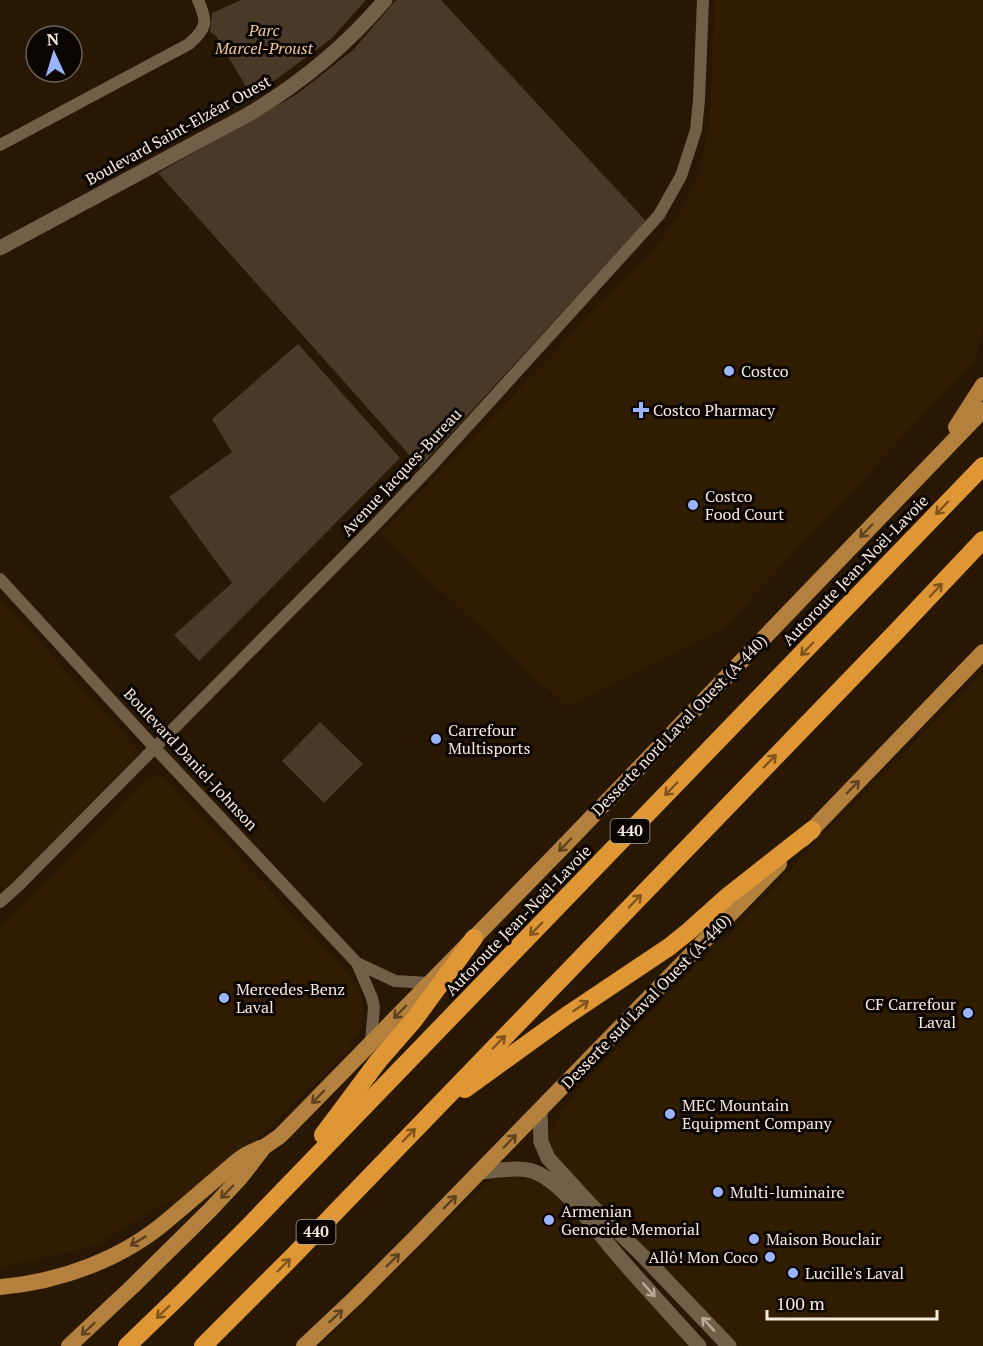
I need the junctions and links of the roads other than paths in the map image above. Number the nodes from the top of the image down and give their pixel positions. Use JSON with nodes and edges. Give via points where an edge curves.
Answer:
{"nodes":[{"id":1,"x":198,"y":0,"type":"edge"},
{"id":2,"x":385,"y":0,"type":"edge"},
{"id":3,"x":703,"y":0,"type":"edge"},
{"id":4,"x":0,"y":145,"type":"edge"},
{"id":5,"x":0,"y":248,"type":"edge"},
{"id":6,"x":983,"y":385,"type":"edge"},
{"id":7,"x":983,"y":410,"type":"edge"},
{"id":8,"x":936,"y":458,"type":"junction"},
{"id":9,"x":983,"y":466,"type":"edge"},
{"id":10,"x":983,"y":540,"type":"edge"},
{"id":11,"x":0,"y":579,"type":"edge"},
{"id":12,"x":983,"y":652,"type":"edge"},
{"id":13,"x":155,"y":748,"type":"junction"},
{"id":14,"x":812,"y":830,"type":"junction"},
{"id":15,"x":0,"y":902,"type":"edge"},
{"id":16,"x":474,"y":938,"type":"junction"},
{"id":17,"x":357,"y":963,"type":"junction"},
{"id":18,"x":429,"y":983,"type":"junction"},
{"id":19,"x":371,"y":1042,"type":"junction"},
{"id":20,"x":540,"y":1110,"type":"junction"},
{"id":21,"x":430,"y":1114,"type":"junction"},
{"id":22,"x":264,"y":1147,"type":"junction"},
{"id":23,"x":480,"y":1172,"type":"junction"},
{"id":24,"x":277,"y":1197,"type":"junction"},
{"id":25,"x":0,"y":1287,"type":"edge"},
{"id":26,"x":69,"y":1346,"type":"edge"},
{"id":27,"x":128,"y":1346,"type":"edge"},
{"id":28,"x":203,"y":1346,"type":"edge"},
{"id":29,"x":304,"y":1346,"type":"edge"},
{"id":30,"x":699,"y":1346,"type":"edge"},
{"id":31,"x":729,"y":1346,"type":"edge"}],
"edges":[{"from":1,"to":4,"type":"street","via":[[204,24],[201,34],[189,44]]},
{"from":2,"to":5,"type":"street","name":"Boulevard Saint-Elzéar Ouest","via":[[333,54],[281,94]]},
{"from":3,"to":13,"type":"street","name":"Avenue Jacques-Bureau","via":[[696,130],[681,176],[659,215],[420,478]]},
{"from":6,"to":8,"type":"main road"},
{"from":7,"to":8,"type":"main road","name":"Desserte nord Laval Ouest (A-440)"},
{"from":8,"to":16,"type":"main road","name":"Desserte nord Laval Ouest (A-440)","one_way":true},
{"from":9,"to":24,"type":"highway","name":"Autoroute Jean-Noël-Lavoie","number":"440","one_way":true},
{"from":21,"to":10,"type":"highway","number":"440","one_way":true},
{"from":11,"to":13,"type":"street","name":"Boulevard Daniel-Johnson"},
{"from":14,"to":12,"type":"main road","name":"Desserte sud Laval Ouest (A-440)","one_way":true},
{"from":13,"to":15,"type":"street","name":"Avenue Jacques-Bureau"},
{"from":13,"to":17,"type":"street","name":"Boulevard Daniel-Johnson"},
{"from":14,"to":20,"type":"main road","name":"Desserte sud Laval Ouest (A-440)"},
{"from":21,"to":14,"type":"highway","one_way":true,"via":[[669,947]]},
{"from":16,"to":18,"type":"main road","name":"Desserte nord Laval Ouest (A-440)"},
{"from":16,"to":24,"type":"highway"},
{"from":17,"to":18,"type":"street","name":"Boulevard Daniel-Johnson","via":[[395,981]]},
{"from":17,"to":19,"type":"street","name":"Boulevard Daniel-Johnson","via":[[374,1007]]},
{"from":18,"to":19,"type":"main road","name":"Desserte nord Laval Ouest (A-440)","one_way":true},
{"from":19,"to":22,"type":"main road","name":"Desserte nord Laval Ouest (A-440)","one_way":true,"via":[[280,1136]]},
{"from":23,"to":20,"type":"main road","name":"Desserte sud Laval Ouest (A-440)","one_way":true},
{"from":31,"to":20,"type":"street","one_way":true,"via":[[552,1163],[542,1147]]},
{"from":28,"to":21,"type":"highway","number":"440","one_way":true},
{"from":22,"to":25,"type":"main road","one_way":true,"via":[[245,1155],[164,1223],[124,1250],[63,1275]]},
{"from":22,"to":26,"type":"main road","name":"Desserte nord Laval Ouest (A-440)","one_way":true,"via":[[210,1210]]},
{"from":29,"to":23,"type":"main road","name":"Desserte sud Laval Ouest (A-440)","one_way":true},
{"from":23,"to":30,"type":"street","one_way":true,"via":[[527,1170],[554,1183]]},
{"from":24,"to":27,"type":"highway","name":"Autoroute Jean-Noël-Lavoie","number":"440","one_way":true}]}
